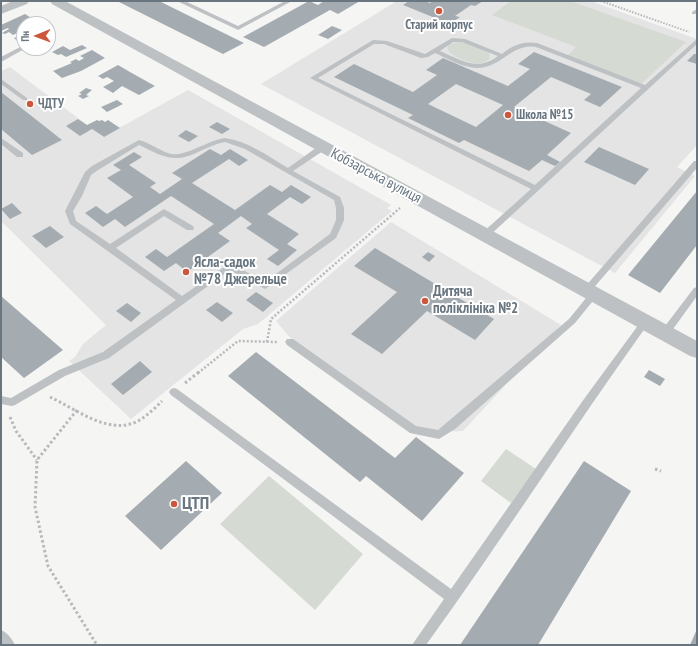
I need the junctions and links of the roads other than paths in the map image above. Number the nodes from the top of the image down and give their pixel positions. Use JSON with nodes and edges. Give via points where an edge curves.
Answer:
{"nodes":[{"id":1,"x":23,"y":1,"type":"edge"},
{"id":2,"x":56,"y":1,"type":"edge"},
{"id":3,"x":180,"y":1,"type":"edge"},
{"id":4,"x":289,"y":1,"type":"edge"},
{"id":5,"x":1,"y":10,"type":"edge"},
{"id":6,"x":697,"y":41,"type":"edge"},
{"id":7,"x":435,"y":51,"type":"junction"},
{"id":8,"x":16,"y":52,"type":"edge"},
{"id":9,"x":503,"y":56,"type":"junction"},
{"id":10,"x":1,"y":60,"type":"edge"},
{"id":11,"x":1,"y":80,"type":"edge"},
{"id":12,"x":646,"y":88,"type":"junction"},
{"id":13,"x":25,"y":99,"type":"dead end"},
{"id":14,"x":1,"y":140,"type":"edge"},
{"id":15,"x":323,"y":147,"type":"junction"},
{"id":16,"x":20,"y":155,"type":"dead end"},
{"id":17,"x":697,"y":163,"type":"edge"},
{"id":18,"x":288,"y":171,"type":"junction"},
{"id":19,"x":536,"y":188,"type":"junction"},
{"id":20,"x":190,"y":228,"type":"dead end"},
{"id":21,"x":485,"y":235,"type":"junction"},
{"id":22,"x":110,"y":248,"type":"junction"},
{"id":23,"x":697,"y":290,"type":"edge"},
{"id":24,"x":590,"y":292,"type":"junction"},
{"id":25,"x":182,"y":300,"type":"junction"},
{"id":26,"x":645,"y":322,"type":"junction"},
{"id":27,"x":665,"y":333,"type":"junction"},
{"id":28,"x":290,"y":342,"type":"dead end"},
{"id":29,"x":697,"y":350,"type":"edge"},
{"id":30,"x":174,"y":392,"type":"dead end"},
{"id":31,"x":2,"y":401,"type":"edge"},
{"id":32,"x":453,"y":598,"type":"junction"},
{"id":33,"x":1,"y":636,"type":"edge"},
{"id":34,"x":9,"y":645,"type":"edge"},
{"id":35,"x":418,"y":645,"type":"edge"}],
"edges":[{"from":1,"to":5,"type":"street"},
{"from":2,"to":15,"type":"street","name":"Кобзарська вулиця"},
{"from":3,"to":4,"type":"lane","via":[[238,28]]},
{"from":6,"to":12,"type":"lane"},
{"from":7,"to":9,"type":"lane","via":[[465,64],[477,66],[489,65]]},
{"from":7,"to":9,"type":"lane","via":[[452,40],[463,40]]},
{"from":7,"to":19,"type":"lane","via":[[421,56],[385,42],[373,42],[313,78]]},
{"from":8,"to":10,"type":"lane"},
{"from":9,"to":12,"type":"lane","via":[[521,44],[532,43]]},
{"from":11,"to":13,"type":"lane"},
{"from":12,"to":19,"type":"lane"},
{"from":14,"to":16,"type":"lane"},
{"from":15,"to":18,"type":"lane"},
{"from":15,"to":21,"type":"street","name":"Кобзарська вулиця"},
{"from":17,"to":24,"type":"lane"},
{"from":18,"to":22,"type":"lane","via":[[237,142],[226,140],[177,157],[139,142],[88,174],[69,211],[73,222]]},
{"from":18,"to":25,"type":"lane","via":[[337,199],[340,220],[333,236],[265,286],[230,266]]},
{"from":19,"to":21,"type":"lane"},
{"from":20,"to":22,"type":"lane","via":[[164,212]]},
{"from":21,"to":24,"type":"street","name":"Кобзарська вулиця"},
{"from":22,"to":25,"type":"lane"},
{"from":23,"to":27,"type":"lane"},
{"from":24,"to":26,"type":"street","name":"Кобзарська вулиця"},
{"from":24,"to":28,"type":"lane","via":[[572,321],[439,435],[414,430]]},
{"from":25,"to":31,"type":"lane","via":[[106,355],[62,373],[12,402]]},
{"from":26,"to":27,"type":"street","name":"Кобзарська вулиця"},
{"from":26,"to":32,"type":"lane","via":[[572,422]]},
{"from":27,"to":29,"type":"street","name":"Кобзарська вулиця"},
{"from":30,"to":32,"type":"lane"},
{"from":32,"to":35,"type":"lane"},
{"from":33,"to":34,"type":"lane"}]}
